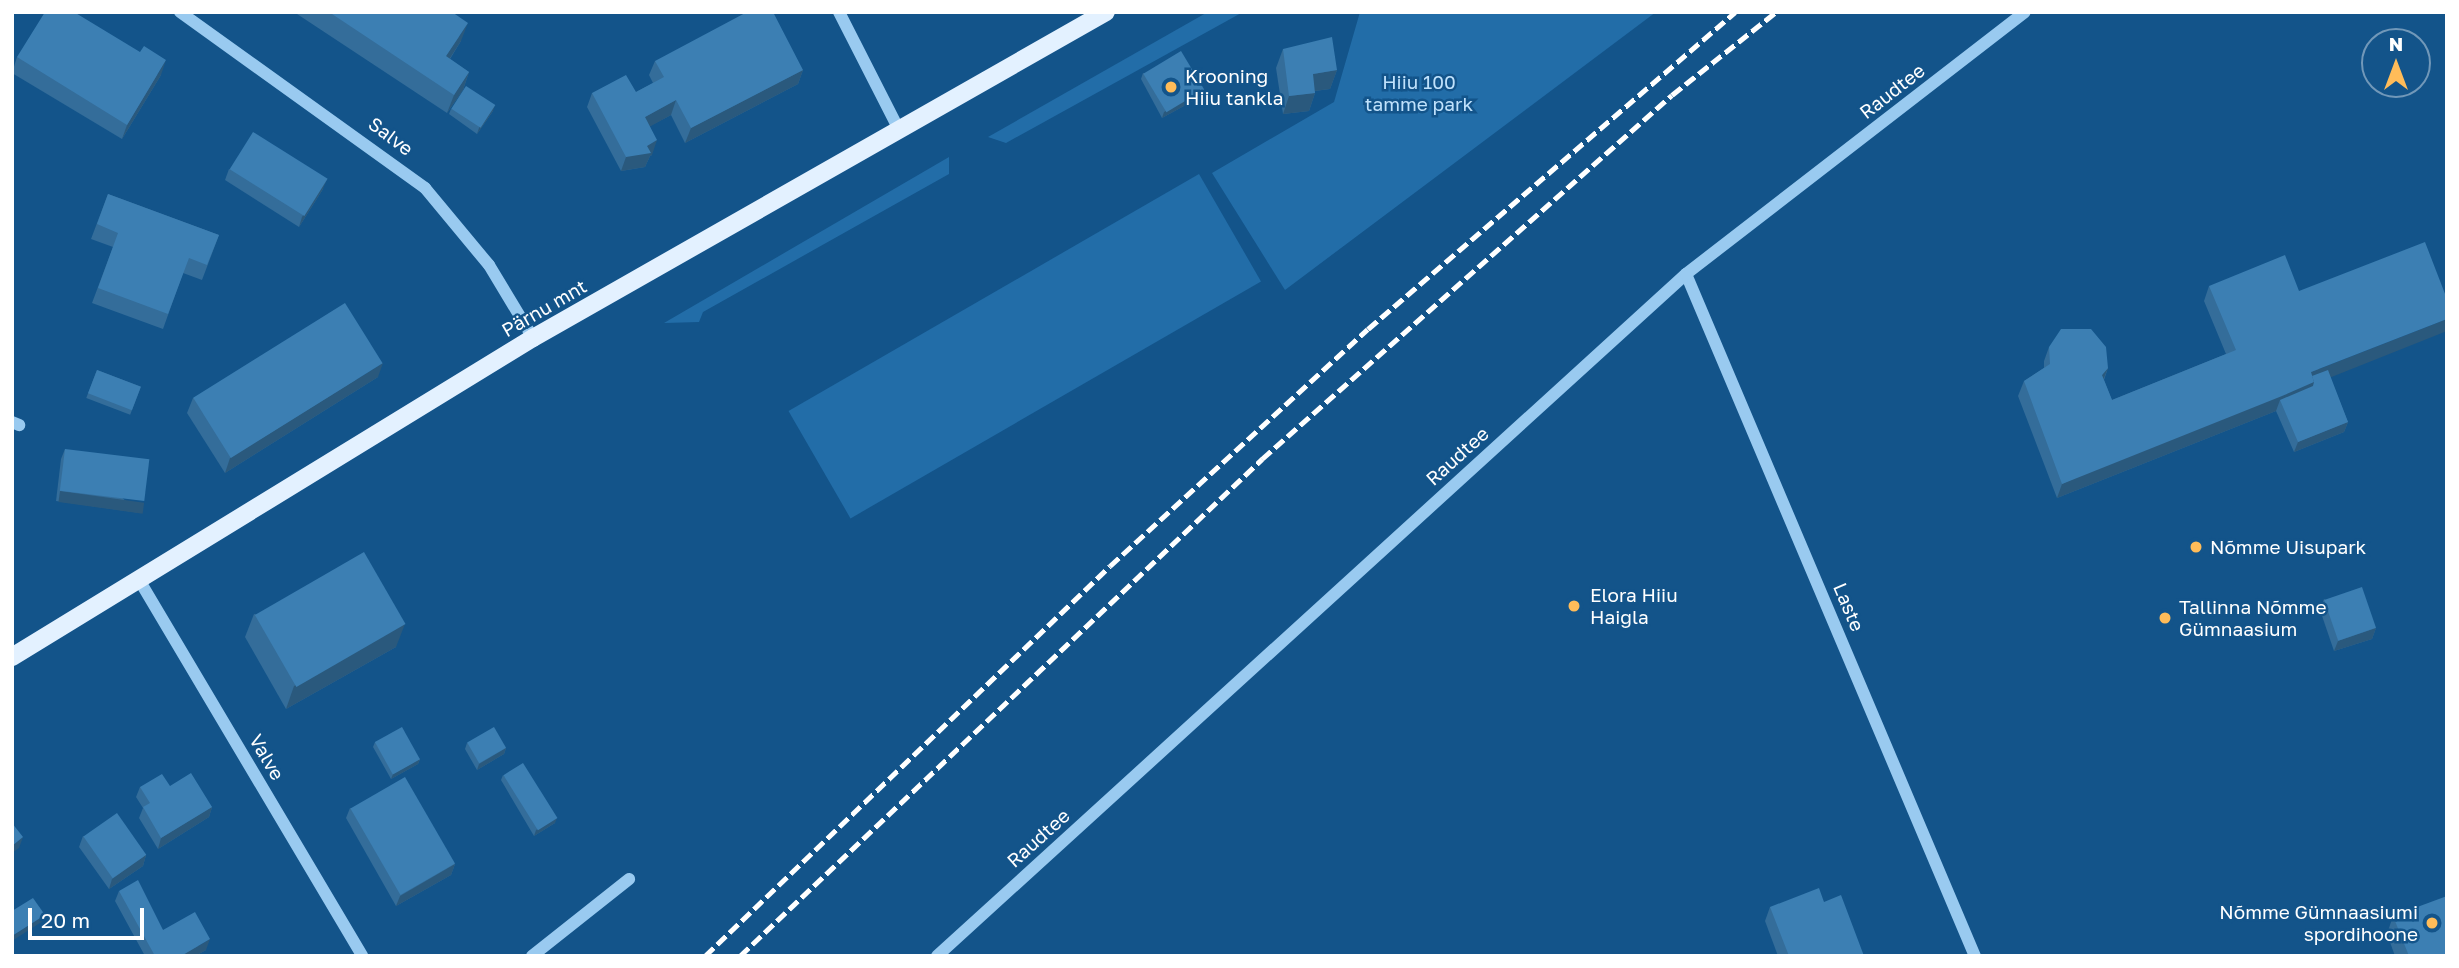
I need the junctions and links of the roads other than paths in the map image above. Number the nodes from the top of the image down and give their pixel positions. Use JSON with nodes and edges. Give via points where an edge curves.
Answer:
{"nodes":[{"id":1,"x":180,"y":12,"type":"edge"},
{"id":2,"x":839,"y":12,"type":"edge"},
{"id":3,"x":1105,"y":12,"type":"edge"},
{"id":4,"x":2025,"y":12,"type":"edge"},
{"id":5,"x":899,"y":130,"type":"junction"},
{"id":6,"x":1686,"y":274,"type":"junction"},
{"id":7,"x":533,"y":338,"type":"junction"},
{"id":8,"x":138,"y":578,"type":"junction"},
{"id":9,"x":12,"y":657,"type":"edge"},
{"id":10,"x":629,"y":879,"type":"dead end"},
{"id":11,"x":362,"y":956,"type":"edge"},
{"id":12,"x":532,"y":956,"type":"edge"},
{"id":13,"x":937,"y":956,"type":"edge"},
{"id":14,"x":1975,"y":956,"type":"edge"}],
"edges":[{"from":1,"to":7,"type":"street","name":"Salve","via":[[425,188],[489,265]]},
{"from":2,"to":5,"type":"street"},
{"from":3,"to":5,"type":"main road","name":"Pärnu mnt"},
{"from":4,"to":6,"type":"street","name":"Raudtee"},
{"from":5,"to":7,"type":"main road","name":"Pärnu mnt"},
{"from":6,"to":13,"type":"street","name":"Raudtee"},
{"from":6,"to":14,"type":"street","name":"Laste"},
{"from":7,"to":8,"type":"main road","name":"Pärnu mnt"},
{"from":8,"to":9,"type":"main road","name":"Pärnu mnt"},
{"from":8,"to":11,"type":"street","name":"Valve"},
{"from":10,"to":12,"type":"street"}]}
